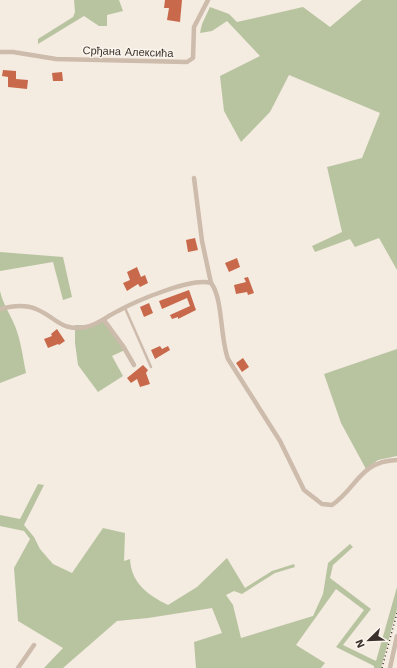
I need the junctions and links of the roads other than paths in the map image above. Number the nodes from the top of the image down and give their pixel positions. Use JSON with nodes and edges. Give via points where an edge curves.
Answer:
{"nodes":[{"id":1,"x":208,"y":0,"type":"edge"},
{"id":2,"x":0,"y":52,"type":"edge"},
{"id":3,"x":194,"y":178,"type":"dead end"},
{"id":4,"x":211,"y":283,"type":"junction"},
{"id":5,"x":125,"y":307,"type":"junction"},
{"id":6,"x":0,"y":309,"type":"edge"},
{"id":7,"x":104,"y":320,"type":"junction"},
{"id":8,"x":134,"y":365,"type":"dead end"},
{"id":9,"x":151,"y":367,"type":"dead end"},
{"id":10,"x":397,"y":460,"type":"edge"},
{"id":11,"x":397,"y":636,"type":"edge"},
{"id":12,"x":34,"y":645,"type":"dead end"},
{"id":13,"x":18,"y":668,"type":"edge"},
{"id":14,"x":390,"y":668,"type":"edge"}],
"edges":[{"from":1,"to":2,"type":"street","name":"Срђана Алексића","via":[[194,27],[193,58],[187,62],[56,59]]},
{"from":3,"to":4,"type":"street","via":[[202,241]]},
{"from":4,"to":5,"type":"street","via":[[192,283]]},
{"from":4,"to":10,"type":"street","via":[[217,296],[228,359],[280,441],[300,483],[310,496],[322,504],[332,505],[369,468],[383,461]]},
{"from":5,"to":7,"type":"street"},
{"from":5,"to":9,"type":"lane"},
{"from":6,"to":7,"type":"street","via":[[22,306],[35,308],[69,328],[86,328]]},
{"from":7,"to":8,"type":"street"},
{"from":11,"to":14,"type":"street"},
{"from":12,"to":13,"type":"street"}]}
